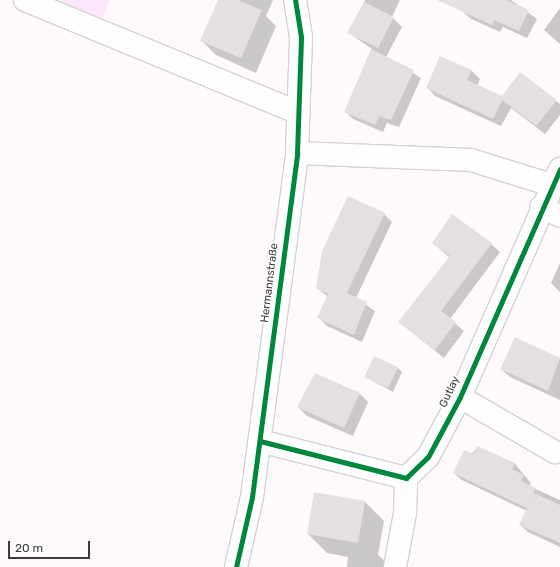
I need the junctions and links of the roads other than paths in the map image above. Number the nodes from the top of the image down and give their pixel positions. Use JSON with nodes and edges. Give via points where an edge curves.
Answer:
{"nodes":[{"id":1,"x":25,"y":0,"type":"edge"},
{"id":2,"x":295,"y":0,"type":"edge"},
{"id":3,"x":299,"y":113,"type":"junction"},
{"id":4,"x":298,"y":153,"type":"junction"},
{"id":5,"x":556,"y":177,"type":"edge"},
{"id":6,"x":551,"y":211,"type":"edge"},
{"id":7,"x":460,"y":397,"type":"junction"},
{"id":8,"x":260,"y":441,"type":"junction"},
{"id":9,"x":555,"y":452,"type":"dead end"},
{"id":10,"x":406,"y":478,"type":"junction"},
{"id":11,"x":236,"y":567,"type":"edge"},
{"id":12,"x":395,"y":567,"type":"edge"}],
"edges":[{"from":1,"to":3,"type":"street"},
{"from":2,"to":3,"type":"street","name":"Hermannstraße","via":[[300,37]]},
{"from":3,"to":4,"type":"street","name":"Hermannstraße"},
{"from":4,"to":5,"type":"street","name":"Gutlay","via":[[471,160]]},
{"from":4,"to":8,"type":"street","name":"Hermannstraße"},
{"from":5,"to":6,"type":"street","name":"Gutlay"},
{"from":6,"to":7,"type":"street","name":"Gutlay"},
{"from":7,"to":9,"type":"street","name":"Gutlay"},
{"from":7,"to":10,"type":"street","name":"Gutlay","via":[[428,457]]},
{"from":8,"to":10,"type":"street"},
{"from":8,"to":11,"type":"street","name":"Hermannstraße"},
{"from":10,"to":12,"type":"street","via":[[405,513]]}]}
